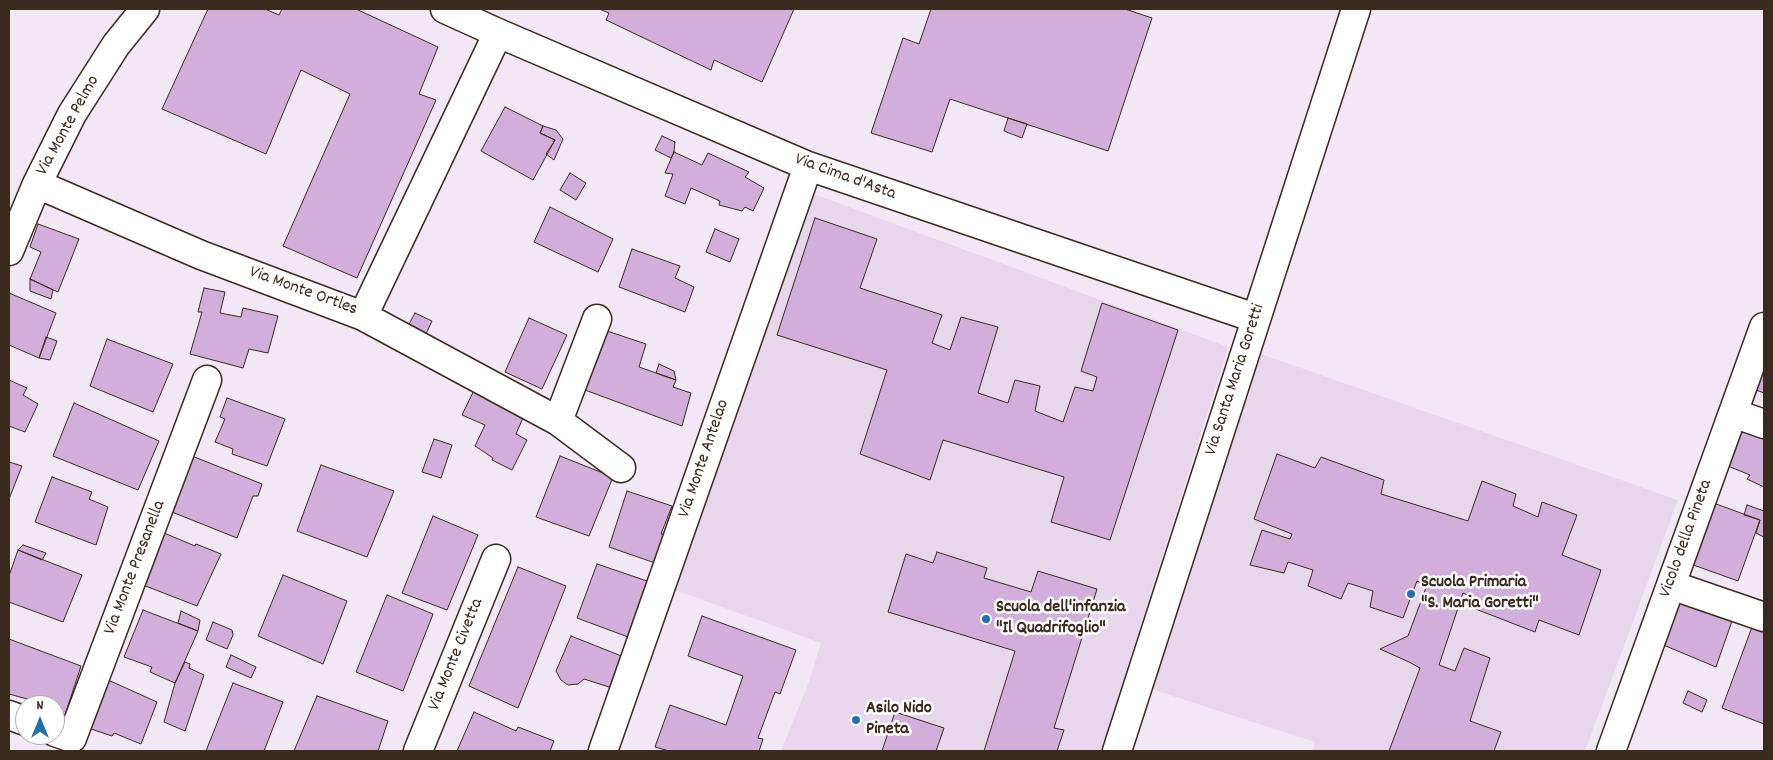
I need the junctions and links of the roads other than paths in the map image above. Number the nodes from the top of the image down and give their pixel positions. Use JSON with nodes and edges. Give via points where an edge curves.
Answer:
{"nodes":[{"id":1,"x":145,"y":9,"type":"edge"},
{"id":2,"x":445,"y":9,"type":"edge"},
{"id":3,"x":1356,"y":9,"type":"edge"},
{"id":4,"x":498,"y":33,"type":"junction"},
{"id":5,"x":808,"y":166,"type":"junction"},
{"id":6,"x":37,"y":184,"type":"junction"},
{"id":7,"x":9,"y":251,"type":"edge"},
{"id":8,"x":363,"y":316,"type":"junction"},
{"id":9,"x":1256,"y":318,"type":"junction"},
{"id":10,"x":597,"y":319,"type":"dead end"},
{"id":11,"x":1764,"y":327,"type":"edge"},
{"id":12,"x":207,"y":380,"type":"dead end"},
{"id":13,"x":1733,"y":413,"type":"junction"},
{"id":14,"x":558,"y":421,"type":"junction"},
{"id":15,"x":1764,"y":424,"type":"edge"},
{"id":16,"x":621,"y":468,"type":"dead end"},
{"id":17,"x":496,"y":559,"type":"dead end"},
{"id":18,"x":1671,"y":585,"type":"junction"},
{"id":19,"x":1764,"y":617,"type":"edge"},
{"id":20,"x":65,"y":736,"type":"edge"},
{"id":21,"x":418,"y":751,"type":"edge"},
{"id":22,"x":603,"y":751,"type":"edge"},
{"id":23,"x":1117,"y":751,"type":"edge"},
{"id":24,"x":1611,"y":751,"type":"edge"}],
"edges":[{"from":1,"to":6,"type":"street","name":"Via Monte Pelmo","via":[[88,88]]},
{"from":2,"to":4,"type":"street","name":"Via Cima d'Asta"},
{"from":3,"to":9,"type":"street","name":"Via Santa Maria Goretti"},
{"from":4,"to":5,"type":"street","name":"Via Cima d'Asta"},
{"from":4,"to":8,"type":"street","name":"Via Monte Ortles"},
{"from":5,"to":9,"type":"street","name":"Via Cima d'Asta"},
{"from":5,"to":22,"type":"street","name":"Via Monte Antelao"},
{"from":6,"to":7,"type":"street","name":"Via Monte Pelmo"},
{"from":6,"to":8,"type":"street","name":"Via Monte Ortles","via":[[201,255]]},
{"from":8,"to":14,"type":"street"},
{"from":9,"to":23,"type":"street","name":"Via Santa Maria Goretti"},
{"from":10,"to":14,"type":"street"},
{"from":11,"to":13,"type":"street","name":"Vicolo della Pineta"},
{"from":12,"to":20,"type":"street","name":"Via Monte Presanella","via":[[72,738]]},
{"from":13,"to":15,"type":"street"},
{"from":13,"to":18,"type":"street","name":"Vicolo della Pineta"},
{"from":14,"to":16,"type":"street"},
{"from":17,"to":21,"type":"street","name":"Via Monte Civetta"},
{"from":18,"to":19,"type":"street"},
{"from":18,"to":24,"type":"street","name":"Vicolo della Pineta"}]}
